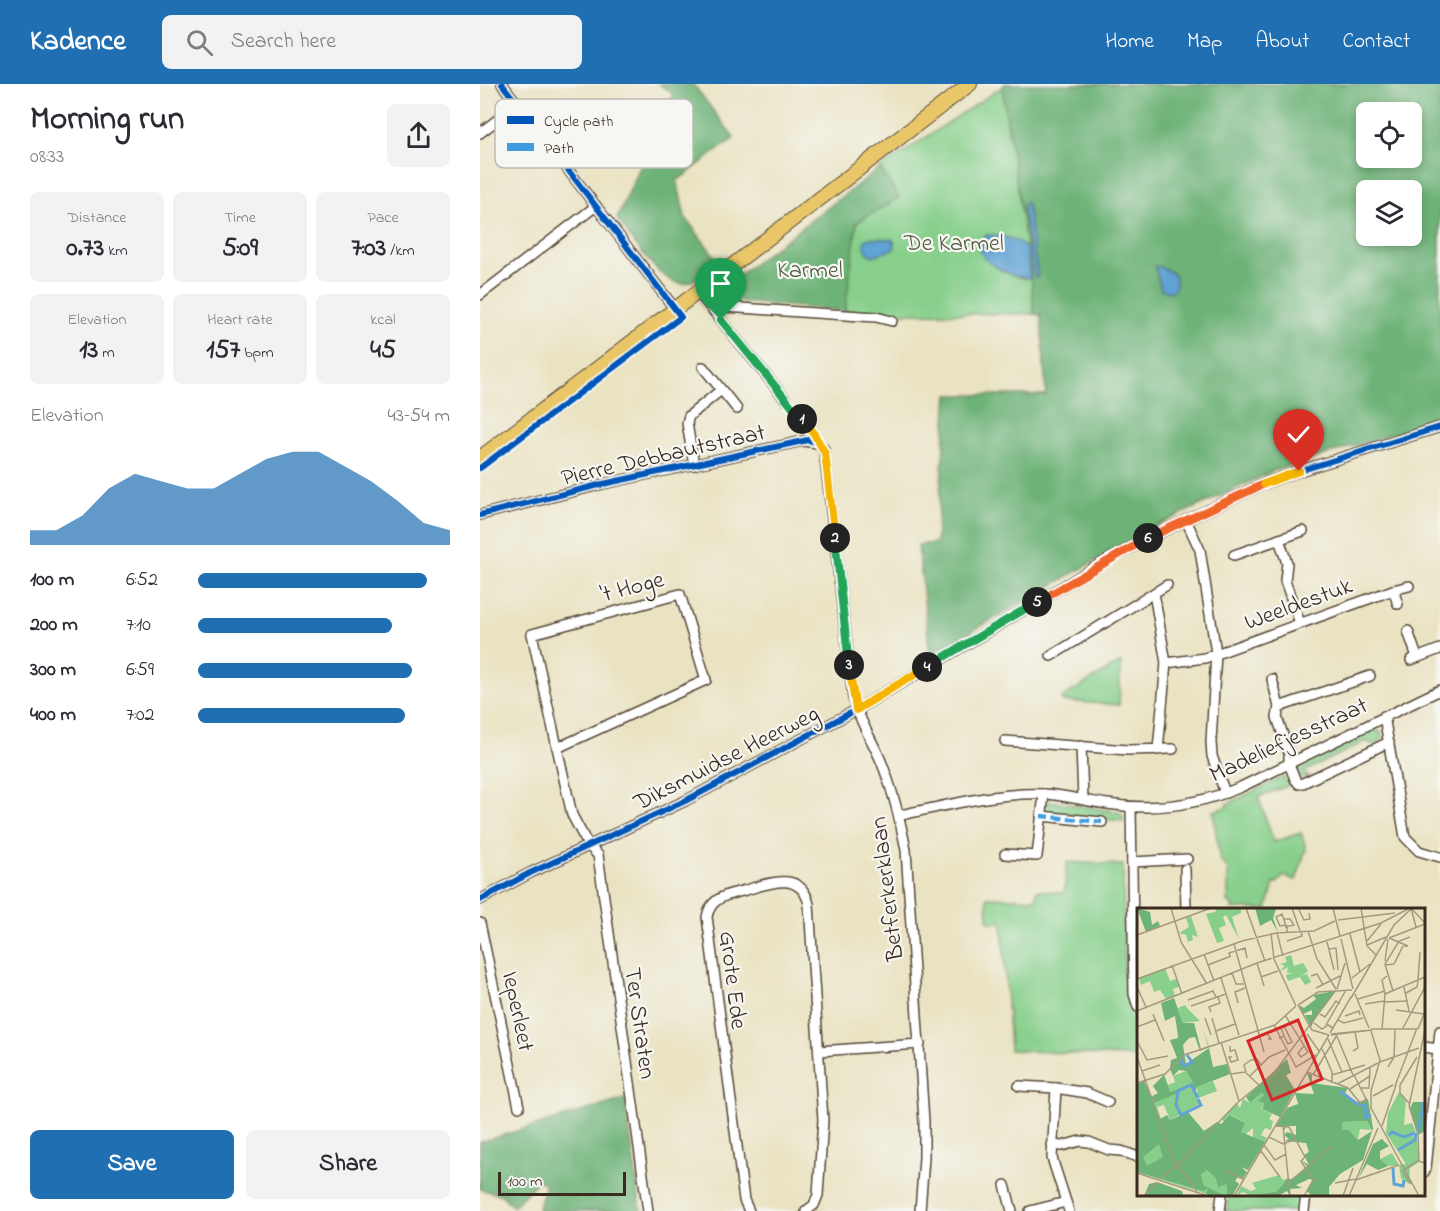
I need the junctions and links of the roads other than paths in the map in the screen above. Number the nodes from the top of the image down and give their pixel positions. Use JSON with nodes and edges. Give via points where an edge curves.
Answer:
{"nodes":[{"id":1,"x":502,"y":84,"type":"edge"},
{"id":2,"x":970,"y":84,"type":"edge"},
{"id":3,"x":514,"y":99,"type":"edge"},
{"id":4,"x":495,"y":122,"type":"edge"},
{"id":5,"x":480,"y":133,"type":"edge"},
{"id":6,"x":567,"y":168,"type":"edge"},
{"id":7,"x":596,"y":206,"type":"junction"},
{"id":8,"x":698,"y":292,"type":"junction"},
{"id":9,"x":480,"y":295,"type":"edge"},
{"id":10,"x":675,"y":309,"type":"junction"},
{"id":11,"x":714,"y":311,"type":"junction"},
{"id":12,"x":892,"y":321,"type":"dead end"},
{"id":13,"x":703,"y":367,"type":"dead end"},
{"id":14,"x":721,"y":390,"type":"junction"},
{"id":15,"x":787,"y":400,"type":"dead end"},
{"id":16,"x":737,"y":409,"type":"dead end"},
{"id":17,"x":1440,"y":427,"type":"edge"},
{"id":18,"x":818,"y":443,"type":"joint"},
{"id":19,"x":480,"y":458,"type":"edge"},
{"id":20,"x":694,"y":465,"type":"junction"},
{"id":21,"x":480,"y":515,"type":"edge"},
{"id":22,"x":1186,"y":520,"type":"junction"},
{"id":23,"x":1303,"y":531,"type":"dead end"},
{"id":24,"x":1279,"y":539,"type":"junction"},
{"id":25,"x":1234,"y":555,"type":"dead end"},
{"id":26,"x":1167,"y":585,"type":"dead end"},
{"id":27,"x":1409,"y":586,"type":"dead end"},
{"id":28,"x":1393,"y":590,"type":"junction"},
{"id":29,"x":1154,"y":593,"type":"junction"},
{"id":30,"x":1398,"y":604,"type":"dead end"},
{"id":31,"x":1300,"y":623,"type":"junction"},
{"id":32,"x":1408,"y":631,"type":"dead end"},
{"id":33,"x":1440,"y":649,"type":"edge"},
{"id":34,"x":1216,"y":653,"type":"junction"},
{"id":35,"x":1051,"y":656,"type":"dead end"},
{"id":36,"x":1166,"y":663,"type":"junction"},
{"id":37,"x":1356,"y":669,"type":"dead end"},
{"id":38,"x":1370,"y":676,"type":"dead end"},
{"id":39,"x":1272,"y":679,"type":"dead end"},
{"id":40,"x":1359,"y":679,"type":"junction"},
{"id":41,"x":1440,"y":690,"type":"edge"},
{"id":42,"x":1279,"y":707,"type":"junction"},
{"id":43,"x":856,"y":710,"type":"junction"},
{"id":44,"x":1384,"y":716,"type":"junction"},
{"id":45,"x":1005,"y":741,"type":"dead end"},
{"id":46,"x":1389,"y":742,"type":"junction"},
{"id":47,"x":1081,"y":746,"type":"junction"},
{"id":48,"x":557,"y":748,"type":"junction"},
{"id":49,"x":1173,"y":749,"type":"dead end"},
{"id":50,"x":1158,"y":750,"type":"junction"},
{"id":51,"x":1289,"y":764,"type":"junction"},
{"id":52,"x":1044,"y":794,"type":"junction"},
{"id":53,"x":1225,"y":794,"type":"junction"},
{"id":54,"x":1083,"y":799,"type":"junction"},
{"id":55,"x":1131,"y":807,"type":"junction"},
{"id":56,"x":899,"y":816,"type":"junction"},
{"id":57,"x":1041,"y":816,"type":"junction"},
{"id":58,"x":1102,"y":822,"type":"dead end"},
{"id":59,"x":588,"y":845,"type":"junction"},
{"id":60,"x":1005,"y":854,"type":"dead end"},
{"id":61,"x":1440,"y":857,"type":"edge"},
{"id":62,"x":1132,"y":862,"type":"junction"},
{"id":63,"x":480,"y":900,"type":"edge"},
{"id":64,"x":1186,"y":908,"type":"edge"},
{"id":65,"x":480,"y":923,"type":"edge"},
{"id":66,"x":1136,"y":930,"type":"edge"},
{"id":67,"x":1137,"y":1004,"type":"edge"},
{"id":68,"x":1440,"y":1031,"type":"edge"},
{"id":69,"x":920,"y":1044,"type":"junction"},
{"id":70,"x":1425,"y":1047,"type":"edge"},
{"id":71,"x":1438,"y":1049,"type":"junction"},
{"id":72,"x":819,"y":1051,"type":"junction"},
{"id":73,"x":1019,"y":1086,"type":"dead end"},
{"id":74,"x":1056,"y":1088,"type":"junction"},
{"id":75,"x":1108,"y":1102,"type":"dead end"},
{"id":76,"x":519,"y":1107,"type":"dead end"},
{"id":77,"x":1052,"y":1145,"type":"junction"},
{"id":78,"x":1137,"y":1157,"type":"edge"},
{"id":79,"x":1425,"y":1170,"type":"edge"},
{"id":80,"x":1005,"y":1185,"type":"dead end"},
{"id":81,"x":1222,"y":1196,"type":"edge"},
{"id":82,"x":1306,"y":1196,"type":"edge"},
{"id":83,"x":1067,"y":1206,"type":"edge"},
{"id":84,"x":648,"y":1211,"type":"edge"},
{"id":85,"x":749,"y":1211,"type":"edge"},
{"id":86,"x":806,"y":1211,"type":"edge"},
{"id":87,"x":920,"y":1211,"type":"edge"},
{"id":88,"x":1012,"y":1211,"type":"edge"},
{"id":89,"x":1030,"y":1211,"type":"edge"},
{"id":90,"x":1220,"y":1211,"type":"edge"},
{"id":91,"x":1304,"y":1211,"type":"edge"}],
"edges":[{"from":1,"to":3,"type":"street"},
{"from":2,"to":8,"type":"main road"},
{"from":4,"to":5,"type":"street"},
{"from":6,"to":7,"type":"street"},
{"from":7,"to":9,"type":"street"},
{"from":7,"to":10,"type":"street"},
{"from":8,"to":10,"type":"main road"},
{"from":8,"to":11,"type":"street"},
{"from":10,"to":19,"type":"main road"},
{"from":11,"to":12,"type":"street","via":[[724,307]]},
{"from":11,"to":15,"type":"street"},
{"from":13,"to":14,"type":"street"},
{"from":14,"to":16,"type":"street"},
{"from":14,"to":20,"type":"street","via":[[688,416]]},
{"from":17,"to":22,"type":"street","name":"Diksmuidse Heerweg","via":[[1263,484]]},
{"from":18,"to":20,"type":"street","name":"Pierre Debbautstraat","via":[[808,440]]},
{"from":18,"to":43,"type":"street","name":"Betferkerklaan","via":[[825,453]]},
{"from":20,"to":21,"type":"street","name":"Pierre Debbautstraat"},
{"from":22,"to":34,"type":"street","via":[[1200,550]]},
{"from":22,"to":43,"type":"street","name":"Diksmuidse Heerweg","via":[[1104,562]]},
{"from":23,"to":24,"type":"street"},
{"from":24,"to":25,"type":"street"},
{"from":24,"to":31,"type":"street","via":[[1287,563],[1285,581]]},
{"from":26,"to":29,"type":"street"},
{"from":27,"to":28,"type":"street","name":"Weeldestuk"},
{"from":28,"to":30,"type":"street"},
{"from":28,"to":31,"type":"street","name":"Weeldestuk"},
{"from":29,"to":35,"type":"street"},
{"from":29,"to":36,"type":"street"},
{"from":31,"to":34,"type":"street","name":"Weeldestuk"},
{"from":32,"to":33,"type":"street","via":[[1414,659]]},
{"from":34,"to":36,"type":"street","name":"Weeldestuk"},
{"from":34,"to":53,"type":"street","via":[[1211,742]]},
{"from":36,"to":50,"type":"street"},
{"from":37,"to":40,"type":"street"},
{"from":38,"to":40,"type":"street"},
{"from":39,"to":42,"type":"street"},
{"from":40,"to":42,"type":"street"},
{"from":41,"to":44,"type":"street","name":"Madeliefjesstraat"},
{"from":42,"to":51,"type":"street","via":[[1277,717]]},
{"from":43,"to":56,"type":"street","name":"Betferkerklaan","via":[[883,765]]},
{"from":43,"to":59,"type":"street","name":"Diksmuidse Heerweg","via":[[685,801]]},
{"from":44,"to":46,"type":"street"},
{"from":44,"to":51,"type":"street","name":"Madeliefjesstraat"},
{"from":45,"to":47,"type":"street"},
{"from":46,"to":51,"type":"street","via":[[1299,784]]},
{"from":46,"to":61,"type":"street","via":[[1405,837],[1419,851]]},
{"from":47,"to":50,"type":"street"},
{"from":47,"to":54,"type":"street"},
{"from":48,"to":48,"type":"street","name":"'t Hoge","via":[[532,634],[680,594],[706,680]]},
{"from":48,"to":59,"type":"street","name":"'t Hoge","via":[[572,815]]},
{"from":49,"to":50,"type":"street"},
{"from":51,"to":53,"type":"street","name":"Madeliefjesstraat"},
{"from":52,"to":54,"type":"street","name":"Madeliefjesstraat"},
{"from":52,"to":56,"type":"street","name":"Madeliefjesstraat","via":[[987,798]]},
{"from":52,"to":57,"type":"street"},
{"from":53,"to":55,"type":"street","name":"Madeliefjesstraat","via":[[1175,805]]},
{"from":54,"to":55,"type":"street","name":"Madeliefjesstraat"},
{"from":55,"to":62,"type":"street"},
{"from":56,"to":69,"type":"street","name":"Betferkerklaan","via":[[909,875]]},
{"from":57,"to":58,"type":"street"},
{"from":57,"to":60,"type":"street","via":[[1037,856]]},
{"from":59,"to":63,"type":"street","name":"Diksmuidse Heerweg"},
{"from":59,"to":84,"type":"street","name":"Ter Straten","via":[[598,855]]},
{"from":62,"to":64,"type":"street","via":[[1186,864]]},
{"from":62,"to":66,"type":"street"},
{"from":65,"to":76,"type":"street","name":"Ieperleet"},
{"from":66,"to":67,"type":"street"},
{"from":68,"to":71,"type":"street"},
{"from":69,"to":72,"type":"street"},
{"from":69,"to":87,"type":"street","name":"Betferkerklaan","via":[[925,1142]]},
{"from":70,"to":71,"type":"street"},
{"from":71,"to":79,"type":"street"},
{"from":72,"to":85,"type":"street","name":"Grote Ede","via":[[809,904],[805,894],[795,884],[779,881],[719,899],[710,908],[706,921],[744,1200]]},
{"from":72,"to":86,"type":"street","name":"Grote Ede","via":[[823,1120],[818,1195]]},
{"from":73,"to":74,"type":"street"},
{"from":74,"to":75,"type":"street","via":[[1088,1093]]},
{"from":74,"to":77,"type":"street"},
{"from":77,"to":78,"type":"street","via":[[1089,1142]]},
{"from":77,"to":83,"type":"street","via":[[1054,1169]]},
{"from":80,"to":88,"type":"street"},
{"from":81,"to":90,"type":"street"},
{"from":82,"to":91,"type":"street"},
{"from":83,"to":89,"type":"street"}]}
